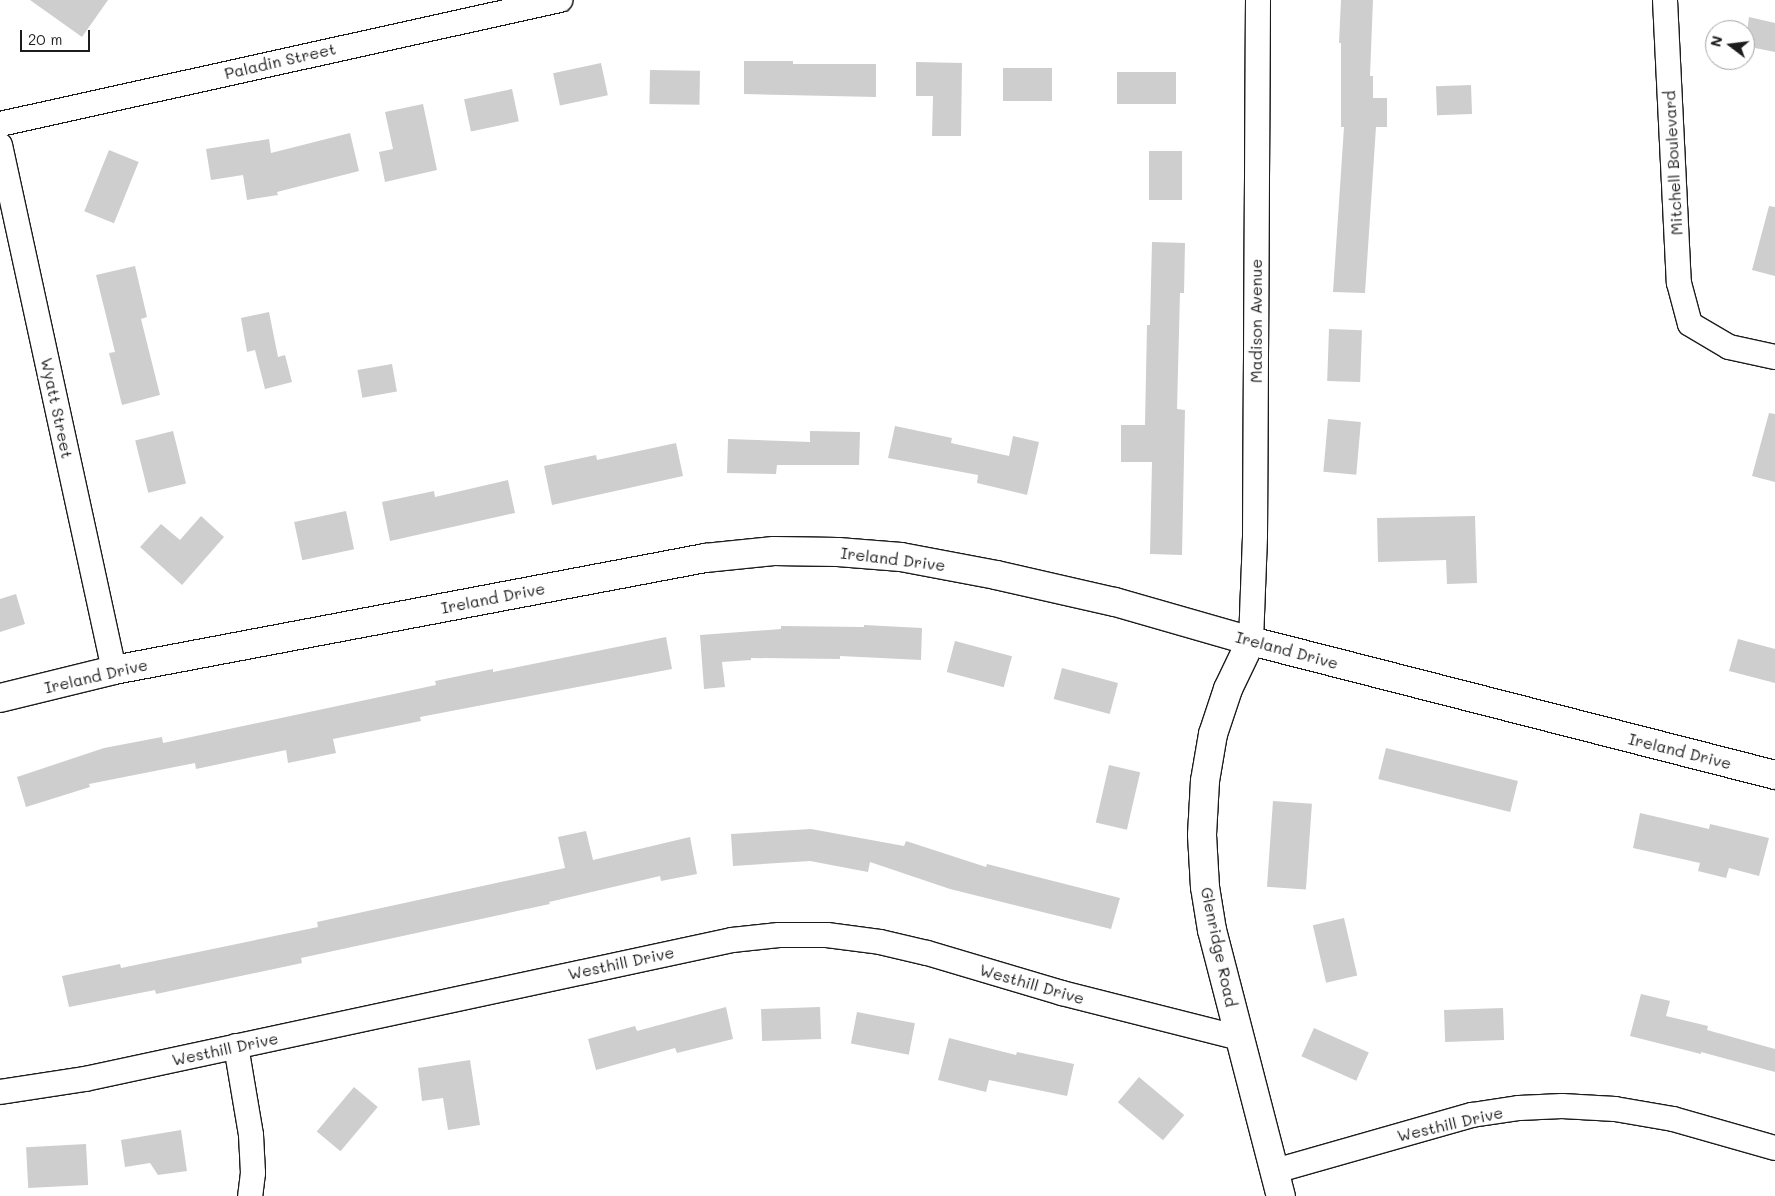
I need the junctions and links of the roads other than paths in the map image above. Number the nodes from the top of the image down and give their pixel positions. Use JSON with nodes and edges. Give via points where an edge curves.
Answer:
{"nodes":[{"id":1,"x":560,"y":0,"type":"edge"},
{"id":2,"x":1258,"y":0,"type":"edge"},
{"id":3,"x":1665,"y":0,"type":"edge"},
{"id":4,"x":0,"y":124,"type":"edge"},
{"id":5,"x":0,"y":145,"type":"edge"},
{"id":6,"x":1775,"y":357,"type":"edge"},
{"id":7,"x":1251,"y":641,"type":"junction"},
{"id":8,"x":114,"y":670,"type":"junction"},
{"id":9,"x":0,"y":698,"type":"edge"},
{"id":10,"x":1775,"y":775,"type":"edge"},
{"id":11,"x":1240,"y":1038,"type":"junction"},
{"id":12,"x":236,"y":1046,"type":"junction"},
{"id":13,"x":0,"y":1092,"type":"edge"},
{"id":14,"x":1775,"y":1148,"type":"edge"},
{"id":15,"x":1278,"y":1183,"type":"edge"},
{"id":16,"x":250,"y":1196,"type":"edge"}],
"edges":[{"from":1,"to":4,"type":"street","name":"Paladin Street"},
{"from":2,"to":7,"type":"street","name":"Madison Avenue","via":[[1255,526]]},
{"from":3,"to":6,"type":"street","name":"Mitchell Boulevard","via":[[1679,283],[1690,324],[1729,347]]},
{"from":5,"to":8,"type":"street","name":"Wyatt Street"},
{"from":7,"to":8,"type":"main road","name":"Ireland Drive","via":[[1115,602],[996,575],[901,558],[838,552],[774,552],[704,558]]},
{"from":7,"to":10,"type":"main road","name":"Ireland Drive"},
{"from":7,"to":11,"type":"main road","name":"Glenridge Road","via":[[1228,689],[1213,734],[1205,781],[1202,835],[1205,888],[1212,930]]},
{"from":8,"to":9,"type":"main road","name":"Ireland Drive"},
{"from":11,"to":12,"type":"street","name":"Westhill Drive","via":[[880,942],[827,935],[780,935],[732,940]]},
{"from":11,"to":15,"type":"main road","name":"Glenridge Road"},
{"from":12,"to":13,"type":"street","name":"Westhill Drive","via":[[85,1079]]},
{"from":12,"to":16,"type":"street","via":[[251,1135],[253,1173]]},
{"from":14,"to":15,"type":"street","name":"Westhill Drive","via":[[1673,1119],[1615,1108],[1519,1108],[1472,1115]]}]}
